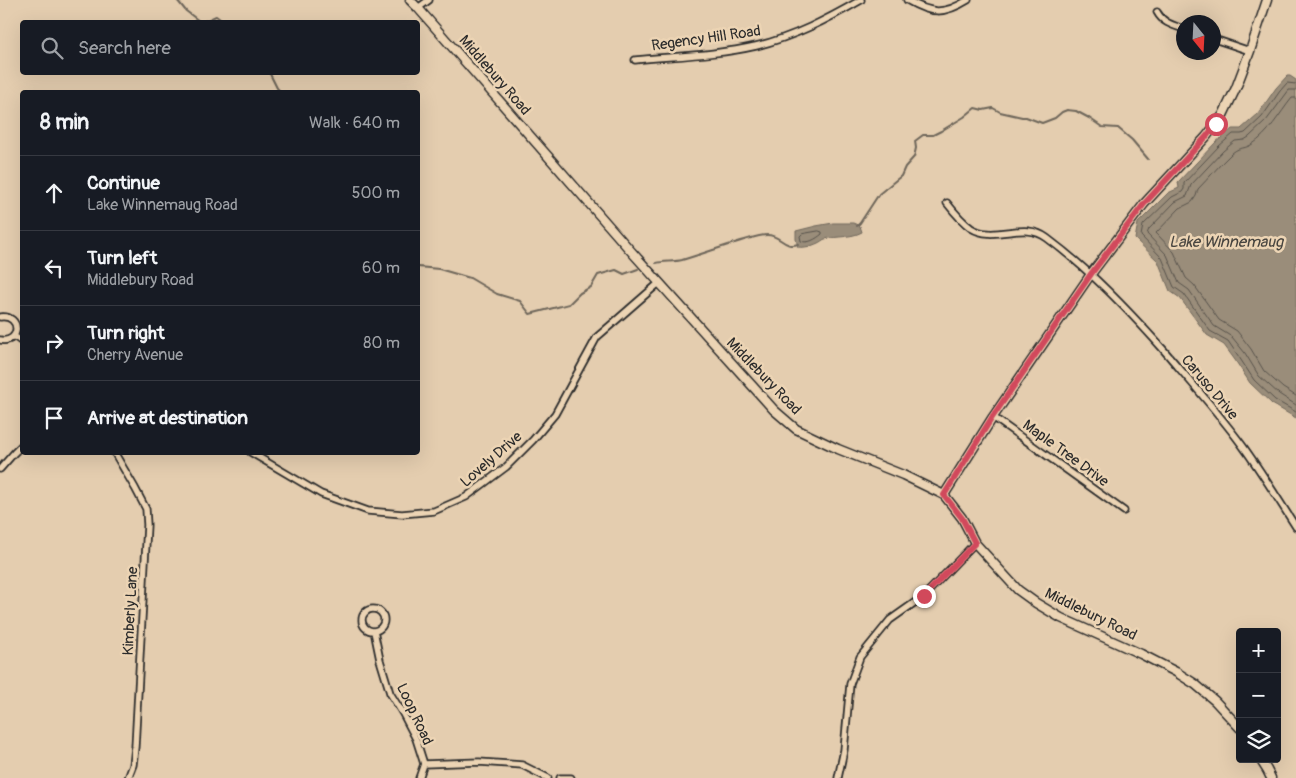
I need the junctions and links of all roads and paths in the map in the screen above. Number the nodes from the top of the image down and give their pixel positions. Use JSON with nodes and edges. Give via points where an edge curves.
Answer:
{"nodes":[{"id":1,"x":410,"y":0,"type":"edge"},
{"id":2,"x":429,"y":0,"type":"edge"},
{"id":3,"x":861,"y":0,"type":"edge"},
{"id":4,"x":907,"y":0,"type":"edge"},
{"id":5,"x":968,"y":0,"type":"edge"},
{"id":6,"x":1268,"y":0,"type":"edge"},
{"id":7,"x":418,"y":8,"type":"junction"},
{"id":8,"x":1157,"y":12,"type":"dead end"},
{"id":9,"x":1176,"y":26,"type":"edge"},
{"id":10,"x":1221,"y":41,"type":"edge"},
{"id":11,"x":1250,"y":51,"type":"junction"},
{"id":12,"x":635,"y":60,"type":"dead end"},
{"id":13,"x":947,"y":203,"type":"dead end"},
{"id":14,"x":1091,"y":274,"type":"junction"},
{"id":15,"x":659,"y":283,"type":"junction"},
{"id":16,"x":0,"y":317,"type":"edge"},
{"id":17,"x":14,"y":336,"type":"junction"},
{"id":18,"x":0,"y":340,"type":"edge"},
{"id":19,"x":20,"y":340,"type":"edge"},
{"id":20,"x":993,"y":416,"type":"junction"},
{"id":21,"x":20,"y":447,"type":"edge"},
{"id":22,"x":116,"y":455,"type":"edge"},
{"id":23,"x":255,"y":455,"type":"edge"},
{"id":24,"x":0,"y":469,"type":"edge"},
{"id":25,"x":944,"y":495,"type":"junction"},
{"id":26,"x":1124,"y":511,"type":"dead end"},
{"id":27,"x":1296,"y":527,"type":"edge"},
{"id":28,"x":975,"y":543,"type":"junction"},
{"id":29,"x":374,"y":631,"type":"junction"},
{"id":30,"x":1236,"y":724,"type":"edge"},
{"id":31,"x":1263,"y":763,"type":"edge"},
{"id":32,"x":424,"y":764,"type":"junction"},
{"id":33,"x":128,"y":778,"type":"edge"},
{"id":34,"x":419,"y":778,"type":"edge"},
{"id":35,"x":548,"y":778,"type":"edge"},
{"id":36,"x":560,"y":778,"type":"edge"},
{"id":37,"x":571,"y":778,"type":"edge"},
{"id":38,"x":838,"y":778,"type":"edge"},
{"id":39,"x":1270,"y":778,"type":"edge"}],
"edges":[{"from":1,"to":7,"type":"street","name":"Middlebury Road"},
{"from":2,"to":7,"type":"street"},
{"from":3,"to":12,"type":"street","name":"Regency Hill Road","via":[[827,19],[757,46]]},
{"from":4,"to":5,"type":"street","via":[[934,12],[955,8]]},
{"from":6,"to":11,"type":"street"},
{"from":7,"to":15,"type":"street","name":"Middlebury Road"},
{"from":8,"to":9,"type":"street","via":[[1165,23]]},
{"from":10,"to":11,"type":"street"},
{"from":11,"to":14,"type":"street","via":[[1223,115],[1144,204]]},
{"from":13,"to":14,"type":"street","name":"Caruso Drive","via":[[961,220],[980,232],[1039,232]]},
{"from":14,"to":20,"type":"street"},
{"from":14,"to":27,"type":"street","name":"Caruso Drive","via":[[1203,396],[1242,445]]},
{"from":15,"to":23,"type":"street","name":"Lovely Drive","via":[[596,337],[555,414],[533,440],[506,467],[466,497],[434,511],[402,514],[368,511],[322,494]]},
{"from":15,"to":25,"type":"street","name":"Middlebury Road","via":[[774,410],[796,429]]},
{"from":16,"to":17,"type":"street","via":[[13,320]]},
{"from":17,"to":18,"type":"street"},
{"from":17,"to":19,"type":"street"},
{"from":20,"to":25,"type":"street"},
{"from":20,"to":26,"type":"street","name":"Maple Tree Drive"},
{"from":21,"to":24,"type":"street"},
{"from":22,"to":33,"type":"street","name":"Kimberly Lane","via":[[146,509],[148,525],[136,747]]},
{"from":25,"to":28,"type":"street","name":"Middlebury Road","via":[[962,518]]},
{"from":28,"to":30,"type":"street","name":"Middlebury Road","via":[[1018,590],[1036,603],[1176,672],[1215,701]]},
{"from":28,"to":38,"type":"street","via":[[924,596],[890,620],[860,657],[850,684]]},
{"from":29,"to":29,"type":"street","name":"Loop Road","via":[[380,629],[384,619],[381,612],[371,609],[364,612],[361,619],[366,629]]},
{"from":29,"to":32,"type":"street","name":"Loop Road","via":[[390,693],[416,739]]},
{"from":31,"to":39,"type":"street"},
{"from":32,"to":34,"type":"street","name":"Loop Road"},
{"from":32,"to":35,"type":"street","via":[[479,762],[522,766]]},
{"from":36,"to":37,"type":"street"}]}
